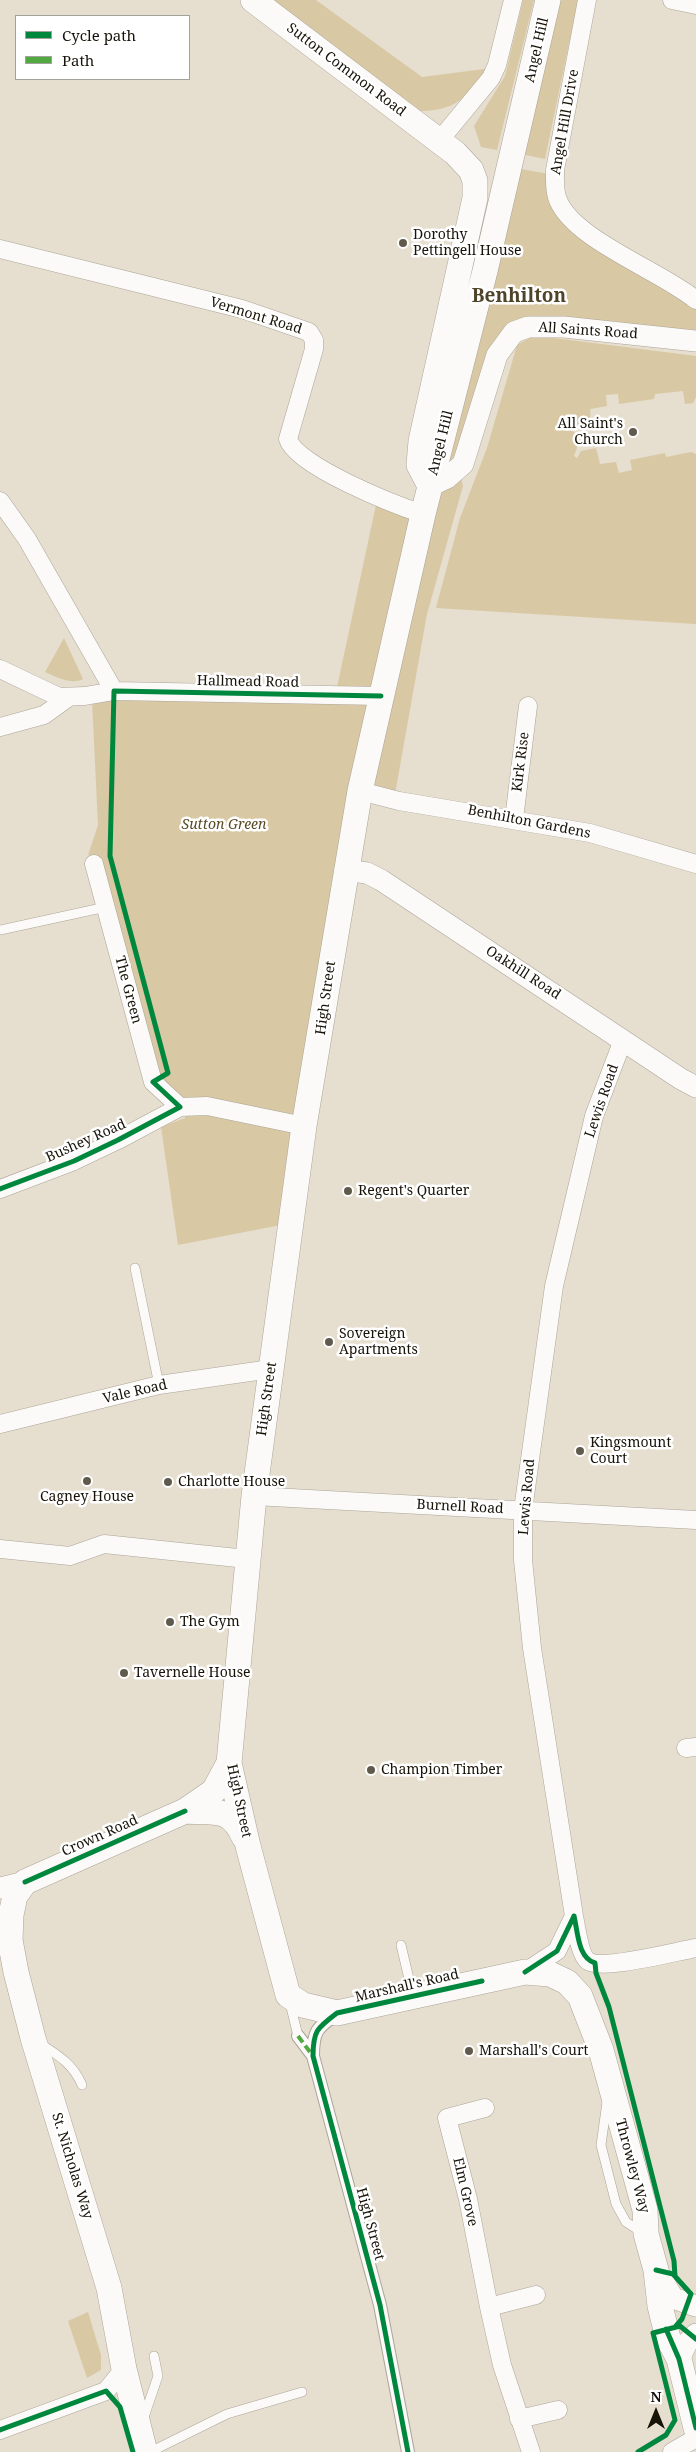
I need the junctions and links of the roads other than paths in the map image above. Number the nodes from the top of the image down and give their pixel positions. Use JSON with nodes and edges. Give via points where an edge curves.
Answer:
{"nodes":[{"id":1,"x":253,"y":0,"type":"edge"},
{"id":2,"x":513,"y":0,"type":"edge"},
{"id":3,"x":548,"y":0,"type":"edge"},
{"id":4,"x":587,"y":0,"type":"edge"},
{"id":5,"x":672,"y":0,"type":"edge"},
{"id":6,"x":696,"y":5,"type":"edge"},
{"id":7,"x":439,"y":141,"type":"junction"},
{"id":8,"x":0,"y":249,"type":"edge"},
{"id":9,"x":696,"y":300,"type":"edge"},
{"id":10,"x":696,"y":341,"type":"edge"},
{"id":11,"x":430,"y":486,"type":"junction"},
{"id":12,"x":0,"y":501,"type":"edge"},
{"id":13,"x":423,"y":514,"type":"junction"},
{"id":14,"x":0,"y":669,"type":"edge"},
{"id":15,"x":114,"y":691,"type":"junction"},
{"id":16,"x":381,"y":696,"type":"junction"},
{"id":17,"x":69,"y":697,"type":"junction"},
{"id":18,"x":528,"y":706,"type":"dead end"},
{"id":19,"x":0,"y":727,"type":"edge"},
{"id":20,"x":360,"y":791,"type":"junction"},
{"id":21,"x":514,"y":819,"type":"junction"},
{"id":22,"x":94,"y":864,"type":"dead end"},
{"id":23,"x":696,"y":864,"type":"edge"},
{"id":24,"x":345,"y":870,"type":"junction"},
{"id":25,"x":106,"y":907,"type":"junction"},
{"id":26,"x":0,"y":930,"type":"edge"},
{"id":27,"x":623,"y":1040,"type":"junction"},
{"id":28,"x":696,"y":1086,"type":"edge"},
{"id":29,"x":180,"y":1107,"type":"junction"},
{"id":30,"x":304,"y":1126,"type":"junction"},
{"id":31,"x":0,"y":1189,"type":"edge"},
{"id":32,"x":135,"y":1268,"type":"dead end"},
{"id":33,"x":272,"y":1369,"type":"junction"},
{"id":34,"x":159,"y":1385,"type":"junction"},
{"id":35,"x":0,"y":1424,"type":"edge"},
{"id":36,"x":254,"y":1496,"type":"junction"},
{"id":37,"x":523,"y":1510,"type":"junction"},
{"id":38,"x":696,"y":1520,"type":"edge"},
{"id":39,"x":0,"y":1548,"type":"edge"},
{"id":40,"x":247,"y":1559,"type":"junction"},
{"id":41,"x":229,"y":1763,"type":"junction"},
{"id":42,"x":185,"y":1811,"type":"junction"},
{"id":43,"x":248,"y":1846,"type":"junction"},
{"id":44,"x":25,"y":1882,"type":"junction"},
{"id":45,"x":0,"y":1888,"type":"edge"},
{"id":46,"x":574,"y":1916,"type":"junction"},
{"id":47,"x":5,"y":1932,"type":"edge"},
{"id":48,"x":401,"y":1945,"type":"dead end"},
{"id":49,"x":696,"y":1948,"type":"edge"},
{"id":50,"x":525,"y":1972,"type":"junction"},
{"id":51,"x":288,"y":1995,"type":"junction"},
{"id":52,"x":414,"y":1996,"type":"junction"},
{"id":53,"x":337,"y":2013,"type":"junction"},
{"id":54,"x":298,"y":2036,"type":"joint"},
{"id":55,"x":32,"y":2038,"type":"junction"},
{"id":56,"x":313,"y":2056,"type":"junction"},
{"id":57,"x":82,"y":2085,"type":"dead end"},
{"id":58,"x":486,"y":2108,"type":"dead end"},
{"id":59,"x":656,"y":2270,"type":"junction"},
{"id":60,"x":536,"y":2295,"type":"dead end"},
{"id":61,"x":696,"y":2306,"type":"edge"},
{"id":62,"x":489,"y":2307,"type":"junction"},
{"id":63,"x":696,"y":2334,"type":"edge"},
{"id":64,"x":154,"y":2356,"type":"dead end"},
{"id":65,"x":679,"y":2359,"type":"junction"},
{"id":66,"x":124,"y":2369,"type":"junction"},
{"id":67,"x":302,"y":2392,"type":"dead end"},
{"id":68,"x":558,"y":2410,"type":"dead end"},
{"id":69,"x":519,"y":2419,"type":"junction"},
{"id":70,"x":696,"y":2428,"type":"edge"},
{"id":71,"x":0,"y":2430,"type":"edge"},
{"id":72,"x":696,"y":2438,"type":"edge"},
{"id":73,"x":142,"y":2441,"type":"edge"},
{"id":74,"x":150,"y":2452,"type":"edge"},
{"id":75,"x":408,"y":2452,"type":"edge"},
{"id":76,"x":531,"y":2452,"type":"edge"},
{"id":77,"x":672,"y":2452,"type":"edge"}],
"edges":[{"from":1,"to":7,"type":"main road","name":"Sutton Common Road"},
{"from":2,"to":7,"type":"street","via":[[491,78]]},
{"from":3,"to":11,"type":"main road","name":"Angel Hill","via":[[485,271]]},
{"from":4,"to":9,"type":"street","name":"Angel Hill Drive","via":[[555,170],[558,201],[574,223]]},
{"from":5,"to":6,"type":"street"},
{"from":7,"to":11,"type":"main road","name":"Angel Hill","via":[[471,170],[475,198],[421,441],[420,465]]},
{"from":8,"to":13,"type":"street","name":"Vermont Road","via":[[242,309],[309,332],[314,340],[314,349],[288,439],[290,446],[298,455],[344,480],[390,503]]},
{"from":10,"to":11,"type":"street","name":"All Saints Road","via":[[564,327],[528,327],[514,332],[497,355],[463,464]]},
{"from":11,"to":13,"type":"main road","name":"High Street"},
{"from":12,"to":15,"type":"street","via":[[27,539]]},
{"from":13,"to":16,"type":"main road","name":"High Street"},
{"from":14,"to":17,"type":"street","via":[[52,694]]},
{"from":15,"to":16,"type":"street","name":"Hallmead Road"},
{"from":15,"to":17,"type":"street","name":"Hallmead Road"},
{"from":16,"to":20,"type":"main road","name":"High Street"},
{"from":17,"to":19,"type":"street","via":[[44,715]]},
{"from":18,"to":21,"type":"street","name":"Kirk Rise"},
{"from":20,"to":21,"type":"street","name":"Benhilton Gardens","via":[[398,801]]},
{"from":20,"to":24,"type":"main road","name":"High Street"},
{"from":21,"to":23,"type":"street","name":"Benhilton Gardens","via":[[590,833]]},
{"from":22,"to":25,"type":"street","name":"The Green"},
{"from":24,"to":27,"type":"street","name":"Oakhill Road","via":[[368,873],[381,880]]},
{"from":24,"to":30,"type":"main road","name":"High Street"},
{"from":25,"to":26,"type":"lane"},
{"from":25,"to":29,"type":"street","name":"The Green","via":[[154,1082]]},
{"from":27,"to":28,"type":"street","name":"Oakhill Road"},
{"from":27,"to":37,"type":"street","name":"Lewis Road","via":[[594,1116],[554,1286]]},
{"from":29,"to":30,"type":"street","name":"Bushey Road","via":[[207,1106]]},
{"from":29,"to":31,"type":"street","name":"Bushey Road","via":[[83,1156]]},
{"from":30,"to":33,"type":"main road","name":"High Street"},
{"from":32,"to":34,"type":"lane"},
{"from":33,"to":34,"type":"street","name":"Vale Road"},
{"from":33,"to":36,"type":"main road","name":"High Street"},
{"from":34,"to":35,"type":"street","name":"Vale Road"},
{"from":36,"to":37,"type":"street","name":"Burnell Road"},
{"from":36,"to":40,"type":"main road","name":"High Street"},
{"from":37,"to":38,"type":"street","name":"Burnell Road"},
{"from":37,"to":46,"type":"street","name":"Lewis Road","via":[[523,1560],[532,1648]]},
{"from":39,"to":40,"type":"street","via":[[70,1556],[104,1544]]},
{"from":40,"to":41,"type":"main road","name":"High Street"},
{"from":41,"to":42,"type":"main road","name":"Crown Road","via":[[214,1791]]},
{"from":41,"to":43,"type":"main road","name":"High Street"},
{"from":42,"to":43,"type":"main road","name":"Crown Road","via":[[222,1813],[237,1820]]},
{"from":42,"to":44,"type":"main road","name":"Crown Road"},
{"from":43,"to":51,"type":"main road","name":"High Street"},
{"from":44,"to":45,"type":"street","name":"Crown Road"},
{"from":44,"to":47,"type":"main road","name":"St. Nicholas Way","via":[[15,1896]]},
{"from":46,"to":49,"type":"street","name":"Lewis Road","via":[[583,1954],[595,1964],[624,1962]]},
{"from":46,"to":50,"type":"street","via":[[557,1950]]},
{"from":47,"to":55,"type":"main road","name":"St. Nicholas Way"},
{"from":48,"to":52,"type":"lane"},
{"from":50,"to":52,"type":"main road","name":"Marshall's Road"},
{"from":50,"to":59,"type":"main road","name":"Throwley Way","via":[[550,1974],[567,1982],[580,1996],[600,2050],[645,2210],[646,2234]]},
{"from":51,"to":53,"type":"main road","via":[[303,2005]]},
{"from":51,"to":54,"type":"lane"},
{"from":52,"to":53,"type":"main road","name":"Marshall's Road"},
{"from":53,"to":56,"type":"street","name":"High Street","via":[[318,2027],[313,2039]]},
{"from":54,"to":56,"type":"street","name":"High Street"},
{"from":55,"to":57,"type":"lane","via":[[68,2062]]},
{"from":55,"to":66,"type":"main road","name":"St. Nicholas Way","via":[[109,2288]]},
{"from":56,"to":75,"type":"street","name":"High Street","via":[[380,2305]]},
{"from":58,"to":62,"type":"street","name":"Elm Grove","via":[[446,2118],[468,2199]]},
{"from":59,"to":61,"type":"street","via":[[673,2298]]},
{"from":59,"to":65,"type":"main road","name":"Throwley Way","via":[[660,2306]]},
{"from":60,"to":62,"type":"street"},
{"from":62,"to":69,"type":"street","name":"Elm Grove"},
{"from":63,"to":65,"type":"street"},
{"from":64,"to":73,"type":"lane","via":[[158,2376]]},
{"from":65,"to":70,"type":"main road","name":"Throwley Way"},
{"from":66,"to":71,"type":"street","via":[[106,2391]]},
{"from":66,"to":73,"type":"main road","name":"St. Nicholas Way"},
{"from":67,"to":74,"type":"lane","via":[[227,2414]]},
{"from":68,"to":69,"type":"street"},
{"from":69,"to":76,"type":"street","name":"Elm Grove"},
{"from":72,"to":77,"type":"street"}]}
